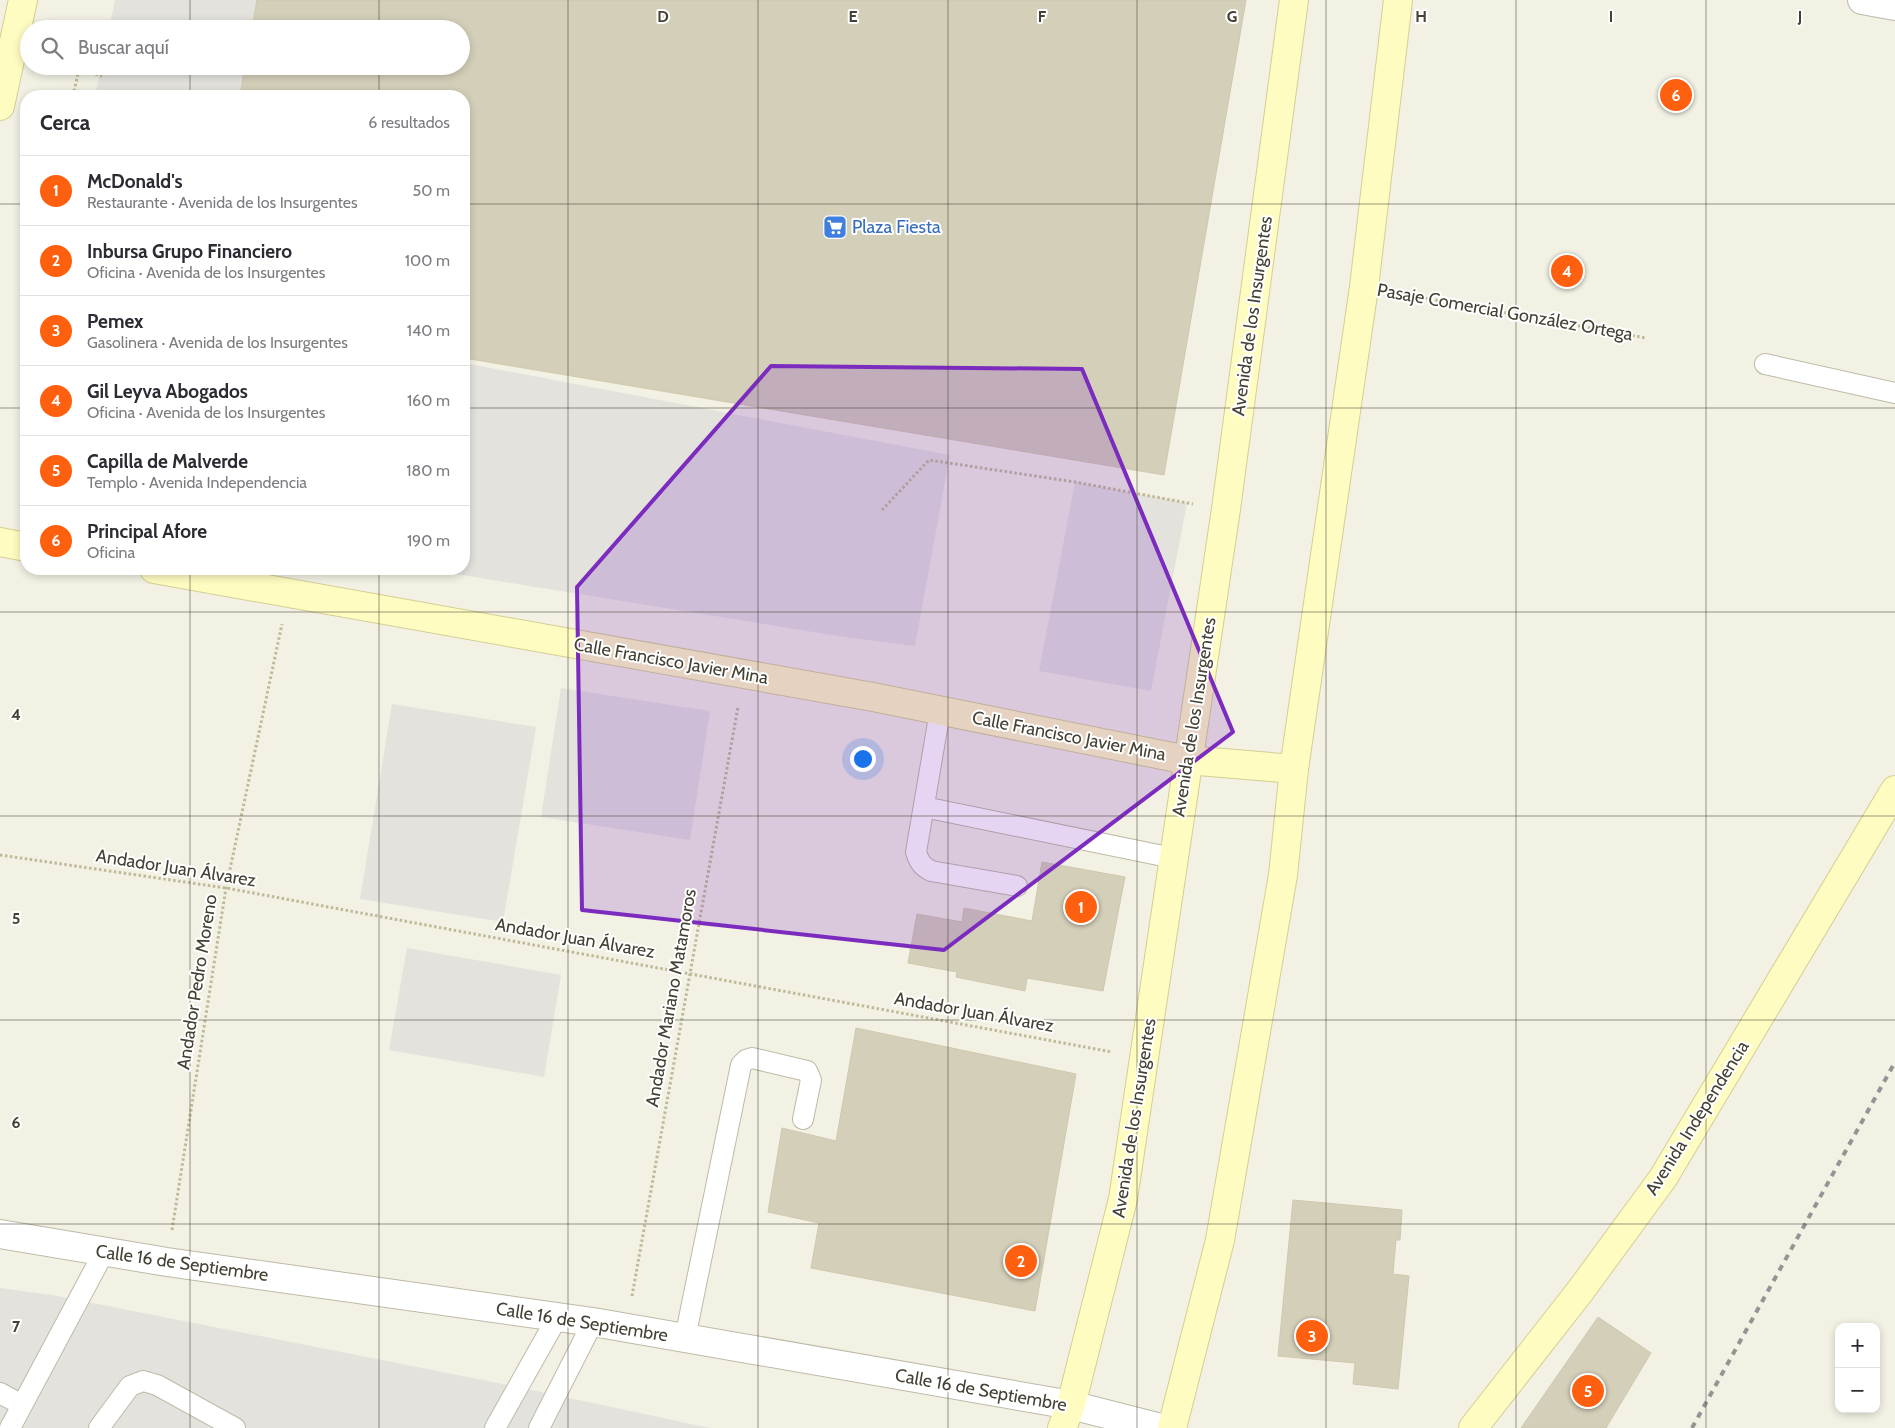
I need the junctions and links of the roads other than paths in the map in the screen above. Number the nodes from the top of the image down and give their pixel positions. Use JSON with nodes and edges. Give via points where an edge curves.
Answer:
{"nodes":[{"id":1,"x":23,"y":0,"type":"edge"},
{"id":2,"x":1294,"y":0,"type":"edge"},
{"id":3,"x":1398,"y":0,"type":"edge"},
{"id":4,"x":1862,"y":0,"type":"edge"},
{"id":5,"x":1895,"y":6,"type":"edge"},
{"id":6,"x":0,"y":106,"type":"edge"},
{"id":7,"x":1766,"y":364,"type":"dead end"},
{"id":8,"x":1895,"y":393,"type":"edge"},
{"id":9,"x":0,"y":542,"type":"edge"},
{"id":10,"x":20,"y":546,"type":"edge"},
{"id":11,"x":189,"y":575,"type":"edge"},
{"id":12,"x":940,"y":711,"type":"junction"},
{"id":13,"x":1187,"y":760,"type":"junction"},
{"id":14,"x":1294,"y":769,"type":"junction"},
{"id":15,"x":1895,"y":790,"type":"edge"},
{"id":16,"x":924,"y":807,"type":"junction"},
{"id":17,"x":1173,"y":858,"type":"junction"},
{"id":18,"x":1017,"y":886,"type":"dead end"},
{"id":19,"x":803,"y":1119,"type":"dead end"},
{"id":20,"x":0,"y":1234,"type":"edge"},
{"id":21,"x":104,"y":1252,"type":"junction"},
{"id":22,"x":558,"y":1316,"type":"junction"},
{"id":23,"x":593,"y":1322,"type":"junction"},
{"id":24,"x":685,"y":1338,"type":"junction"},
{"id":25,"x":0,"y":1393,"type":"edge"},
{"id":26,"x":22,"y":1405,"type":"junction"},
{"id":27,"x":1067,"y":1417,"type":"edge"},
{"id":28,"x":10,"y":1428,"type":"edge"},
{"id":29,"x":99,"y":1428,"type":"edge"},
{"id":30,"x":235,"y":1428,"type":"edge"},
{"id":31,"x":495,"y":1428,"type":"edge"},
{"id":32,"x":539,"y":1428,"type":"edge"},
{"id":33,"x":1161,"y":1428,"type":"edge"},
{"id":34,"x":1172,"y":1428,"type":"edge"},
{"id":35,"x":1473,"y":1428,"type":"edge"}],
"edges":[{"from":1,"to":6,"type":"main road"},
{"from":2,"to":13,"type":"main road","name":"Avenida de los Insurgentes","via":[[1226,509]]},
{"from":3,"to":14,"type":"main road","via":[[1364,287]]},
{"from":4,"to":5,"type":"street"},
{"from":7,"to":8,"type":"lane"},
{"from":9,"to":10,"type":"main road"},
{"from":11,"to":12,"type":"main road","name":"Calle Francisco Javier Mina"},
{"from":12,"to":13,"type":"main road","name":"Calle Francisco Javier Mina"},
{"from":12,"to":16,"type":"lane"},
{"from":13,"to":14,"type":"main road","name":"Calle Francisco Javier Mina"},
{"from":13,"to":17,"type":"main road","name":"Avenida de los Insurgentes"},
{"from":14,"to":34,"type":"main road","via":[[1283,875],[1220,1240]]},
{"from":15,"to":35,"type":"main road","name":"Avenida Independencia","via":[[1663,1178]]},
{"from":16,"to":17,"type":"lane"},
{"from":16,"to":18,"type":"lane","via":[[916,852],[924,867],[931,871]]},
{"from":17,"to":27,"type":"main road","name":"Avenida de los Insurgentes","via":[[1123,1199]]},
{"from":19,"to":24,"type":"lane","via":[[811,1080],[806,1071],[752,1058],[741,1065]]},
{"from":20,"to":21,"type":"street","name":"Calle 16 de Septiembre"},
{"from":21,"to":22,"type":"street","name":"Calle 16 de Septiembre"},
{"from":21,"to":26,"type":"lane"},
{"from":22,"to":23,"type":"street","name":"Calle 16 de Septiembre"},
{"from":22,"to":31,"type":"lane"},
{"from":23,"to":24,"type":"street","name":"Calle 16 de Septiembre"},
{"from":23,"to":32,"type":"lane"},
{"from":24,"to":27,"type":"street","name":"Calle 16 de Septiembre"},
{"from":25,"to":26,"type":"lane"},
{"from":26,"to":28,"type":"lane"},
{"from":27,"to":33,"type":"street","name":"Calle 16 de Septiembre"},
{"from":29,"to":30,"type":"lane","via":[[130,1386],[143,1381],[157,1385]]}]}
